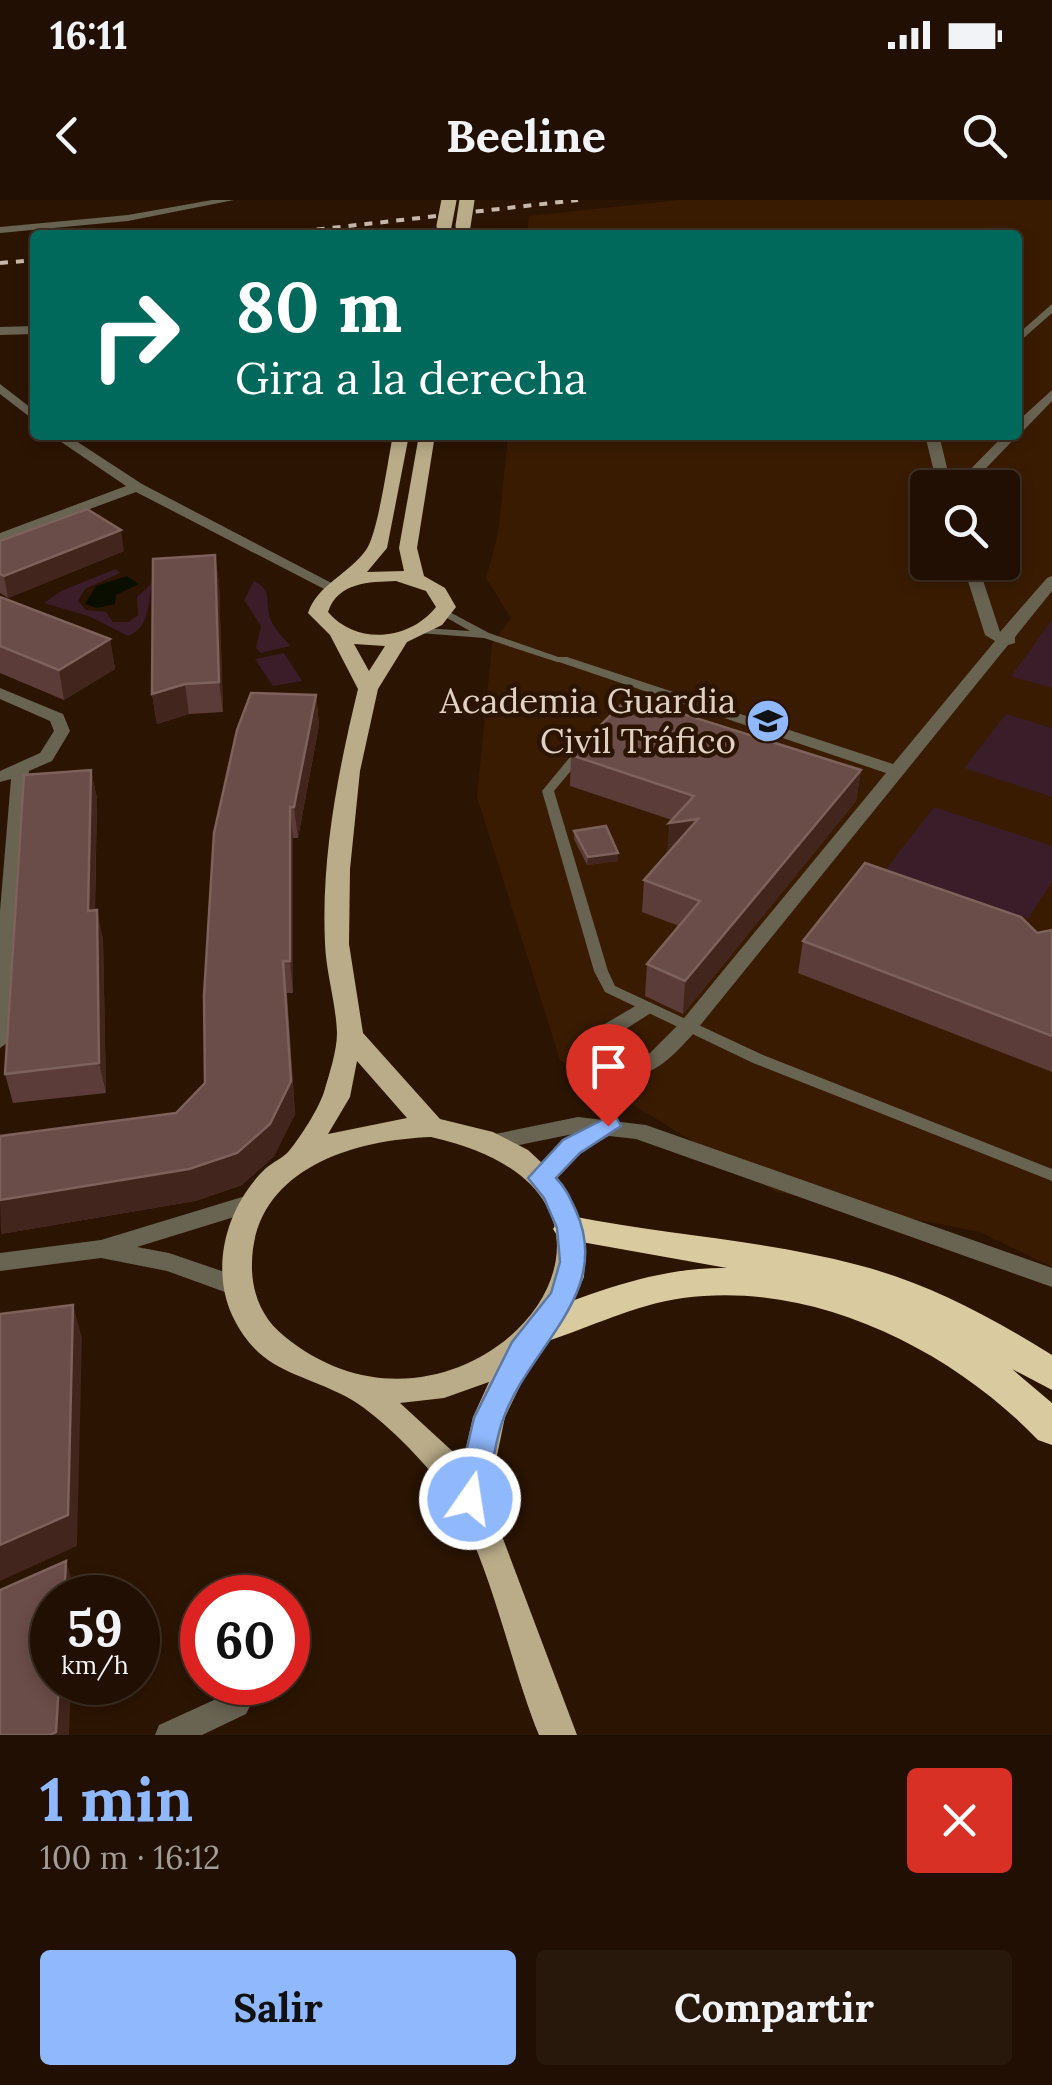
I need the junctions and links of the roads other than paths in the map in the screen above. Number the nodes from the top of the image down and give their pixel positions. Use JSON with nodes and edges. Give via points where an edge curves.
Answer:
{"nodes":[{"id":1,"x":185,"y":200,"type":"edge"},
{"id":2,"x":230,"y":200,"type":"edge"},
{"id":3,"x":449,"y":200,"type":"edge"},
{"id":4,"x":467,"y":200,"type":"edge"},
{"id":5,"x":206,"y":204,"type":"junction"},
{"id":6,"x":0,"y":230,"type":"edge"},
{"id":7,"x":443,"y":230,"type":"edge"},
{"id":8,"x":462,"y":230,"type":"edge"},
{"id":9,"x":1052,"y":307,"type":"edge"},
{"id":10,"x":30,"y":330,"type":"edge"},
{"id":11,"x":0,"y":331,"type":"edge"},
{"id":12,"x":1022,"y":336,"type":"edge"},
{"id":13,"x":0,"y":388,"type":"edge"},
{"id":14,"x":1052,"y":394,"type":"edge"},
{"id":15,"x":30,"y":413,"type":"edge"},
{"id":16,"x":1022,"y":424,"type":"edge"},
{"id":17,"x":66,"y":440,"type":"edge"},
{"id":18,"x":400,"y":440,"type":"edge"},
{"id":19,"x":426,"y":440,"type":"edge"},
{"id":20,"x":933,"y":440,"type":"edge"},
{"id":21,"x":1006,"y":440,"type":"edge"},
{"id":22,"x":941,"y":470,"type":"edge"},
{"id":23,"x":977,"y":470,"type":"edge"},
{"id":24,"x":137,"y":487,"type":"junction"},
{"id":25,"x":0,"y":538,"type":"edge"},
{"id":26,"x":415,"y":579,"type":"junction"},
{"id":27,"x":975,"y":580,"type":"edge"},
{"id":28,"x":1052,"y":581,"type":"edge"},
{"id":29,"x":341,"y":584,"type":"junction"},
{"id":30,"x":444,"y":612,"type":"junction"},
{"id":31,"x":423,"y":631,"type":"junction"},
{"id":32,"x":339,"y":633,"type":"junction"},
{"id":33,"x":485,"y":635,"type":"junction"},
{"id":34,"x":400,"y":638,"type":"junction"},
{"id":35,"x":1008,"y":640,"type":"junction"},
{"id":36,"x":561,"y":660,"type":"joint"},
{"id":37,"x":368,"y":690,"type":"junction"},
{"id":38,"x":0,"y":692,"type":"edge"},
{"id":39,"x":601,"y":730,"type":"edge"},
{"id":40,"x":20,"y":771,"type":"junction"},
{"id":41,"x":898,"y":772,"type":"junction"},
{"id":42,"x":0,"y":777,"type":"edge"},
{"id":43,"x":644,"y":1008,"type":"junction"},
{"id":44,"x":687,"y":1028,"type":"junction"},
{"id":45,"x":350,"y":1036,"type":"junction"},
{"id":46,"x":598,"y":1037,"type":"dead end"},
{"id":47,"x":0,"y":1042,"type":"edge"},
{"id":48,"x":632,"y":1069,"type":"dead end"},
{"id":49,"x":608,"y":1126,"type":"junction"},
{"id":50,"x":431,"y":1127,"type":"junction"},
{"id":51,"x":490,"y":1143,"type":"junction"},
{"id":52,"x":298,"y":1159,"type":"junction"},
{"id":53,"x":1052,"y":1175,"type":"edge"},
{"id":54,"x":540,"y":1178,"type":"junction"},
{"id":55,"x":252,"y":1203,"type":"junction"},
{"id":56,"x":571,"y":1228,"type":"junction"},
{"id":57,"x":101,"y":1249,"type":"junction"},
{"id":58,"x":0,"y":1262,"type":"edge"},
{"id":59,"x":1052,"y":1278,"type":"edge"},
{"id":60,"x":236,"y":1286,"type":"junction"},
{"id":61,"x":534,"y":1339,"type":"junction"},
{"id":62,"x":1052,"y":1374,"type":"edge"},
{"id":63,"x":358,"y":1387,"type":"junction"},
{"id":64,"x":1052,"y":1428,"type":"edge"},
{"id":65,"x":470,"y":1499,"type":"junction"},
{"id":66,"x":234,"y":1705,"type":"edge"},
{"id":67,"x":170,"y":1735,"type":"edge"},
{"id":68,"x":558,"y":1735,"type":"edge"}],
"edges":[{"from":1,"to":5,"type":"street"},
{"from":2,"to":5,"type":"street"},
{"from":3,"to":7,"type":"main road","bridge":true},
{"from":4,"to":8,"type":"main road","bridge":true},
{"from":5,"to":6,"type":"street"},
{"from":9,"to":12,"type":"street"},
{"from":10,"to":11,"type":"street"},
{"from":13,"to":15,"type":"street"},
{"from":14,"to":16,"type":"street"},
{"from":17,"to":24,"type":"street"},
{"from":18,"to":29,"type":"main road","via":[[378,548]]},
{"from":19,"to":26,"type":"main road","via":[[408,548]]},
{"from":20,"to":22,"type":"street"},
{"from":21,"to":23,"type":"street"},
{"from":24,"to":25,"type":"street"},
{"from":24,"to":29,"type":"street"},
{"from":26,"to":29,"type":"main road","via":[[374,576]]},
{"from":26,"to":30,"type":"main road","via":[[443,596]]},
{"from":27,"to":35,"type":"street","via":[[992,635]]},
{"from":28,"to":35,"type":"street"},
{"from":29,"to":32,"type":"main road","via":[[320,600],[318,613]]},
{"from":30,"to":31,"type":"main road"},
{"from":30,"to":33,"type":"lane"},
{"from":31,"to":33,"type":"lane"},
{"from":31,"to":34,"type":"main road"},
{"from":32,"to":34,"type":"main road"},
{"from":32,"to":37,"type":"main road"},
{"from":33,"to":36,"type":"lane"},
{"from":34,"to":37,"type":"main road"},
{"from":35,"to":41,"type":"street"},
{"from":36,"to":41,"type":"street"},
{"from":37,"to":45,"type":"main road","via":[[349,771],[338,869],[337,944]]},
{"from":38,"to":40,"type":"street","via":[[57,718],[62,731],[46,757]]},
{"from":39,"to":43,"type":"lane","via":[[548,790],[600,971],[610,990]]},
{"from":40,"to":42,"type":"street"},
{"from":40,"to":47,"type":"street"},
{"from":41,"to":44,"type":"street"},
{"from":43,"to":44,"type":"lane"},
{"from":43,"to":46,"type":"street"},
{"from":44,"to":48,"type":"street","via":[[657,1058]]},
{"from":44,"to":53,"type":"lane"},
{"from":45,"to":50,"type":"main road"},
{"from":45,"to":52,"type":"main road","via":[[336,1097]]},
{"from":49,"to":51,"type":"street"},
{"from":49,"to":54,"type":"street","via":[[572,1147]]},
{"from":49,"to":59,"type":"street"},
{"from":50,"to":51,"type":"main road"},
{"from":50,"to":52,"type":"main road","via":[[354,1135]]},
{"from":51,"to":54,"type":"main road"},
{"from":52,"to":55,"type":"main road"},
{"from":54,"to":56,"type":"main road"},
{"from":55,"to":57,"type":"street"},
{"from":55,"to":60,"type":"main road","via":[[236,1243]]},
{"from":56,"to":61,"type":"main road","via":[[573,1262],[564,1295]]},
{"from":56,"to":62,"type":"highway","via":[[862,1280],[948,1311]]},
{"from":57,"to":58,"type":"street"},
{"from":57,"to":60,"type":"street","via":[[169,1262]]},
{"from":60,"to":63,"type":"main road","via":[[250,1320],[276,1350],[313,1373]]},
{"from":61,"to":63,"type":"main road","via":[[464,1379],[411,1390]]},
{"from":61,"to":64,"type":"highway","via":[[637,1292],[700,1282],[761,1285],[845,1303],[943,1344],[1034,1406]]},
{"from":61,"to":65,"type":"main road","via":[[489,1418]]},
{"from":63,"to":65,"type":"main road","via":[[420,1440]]},
{"from":65,"to":68,"type":"main road"},
{"from":66,"to":67,"type":"street"}]}
